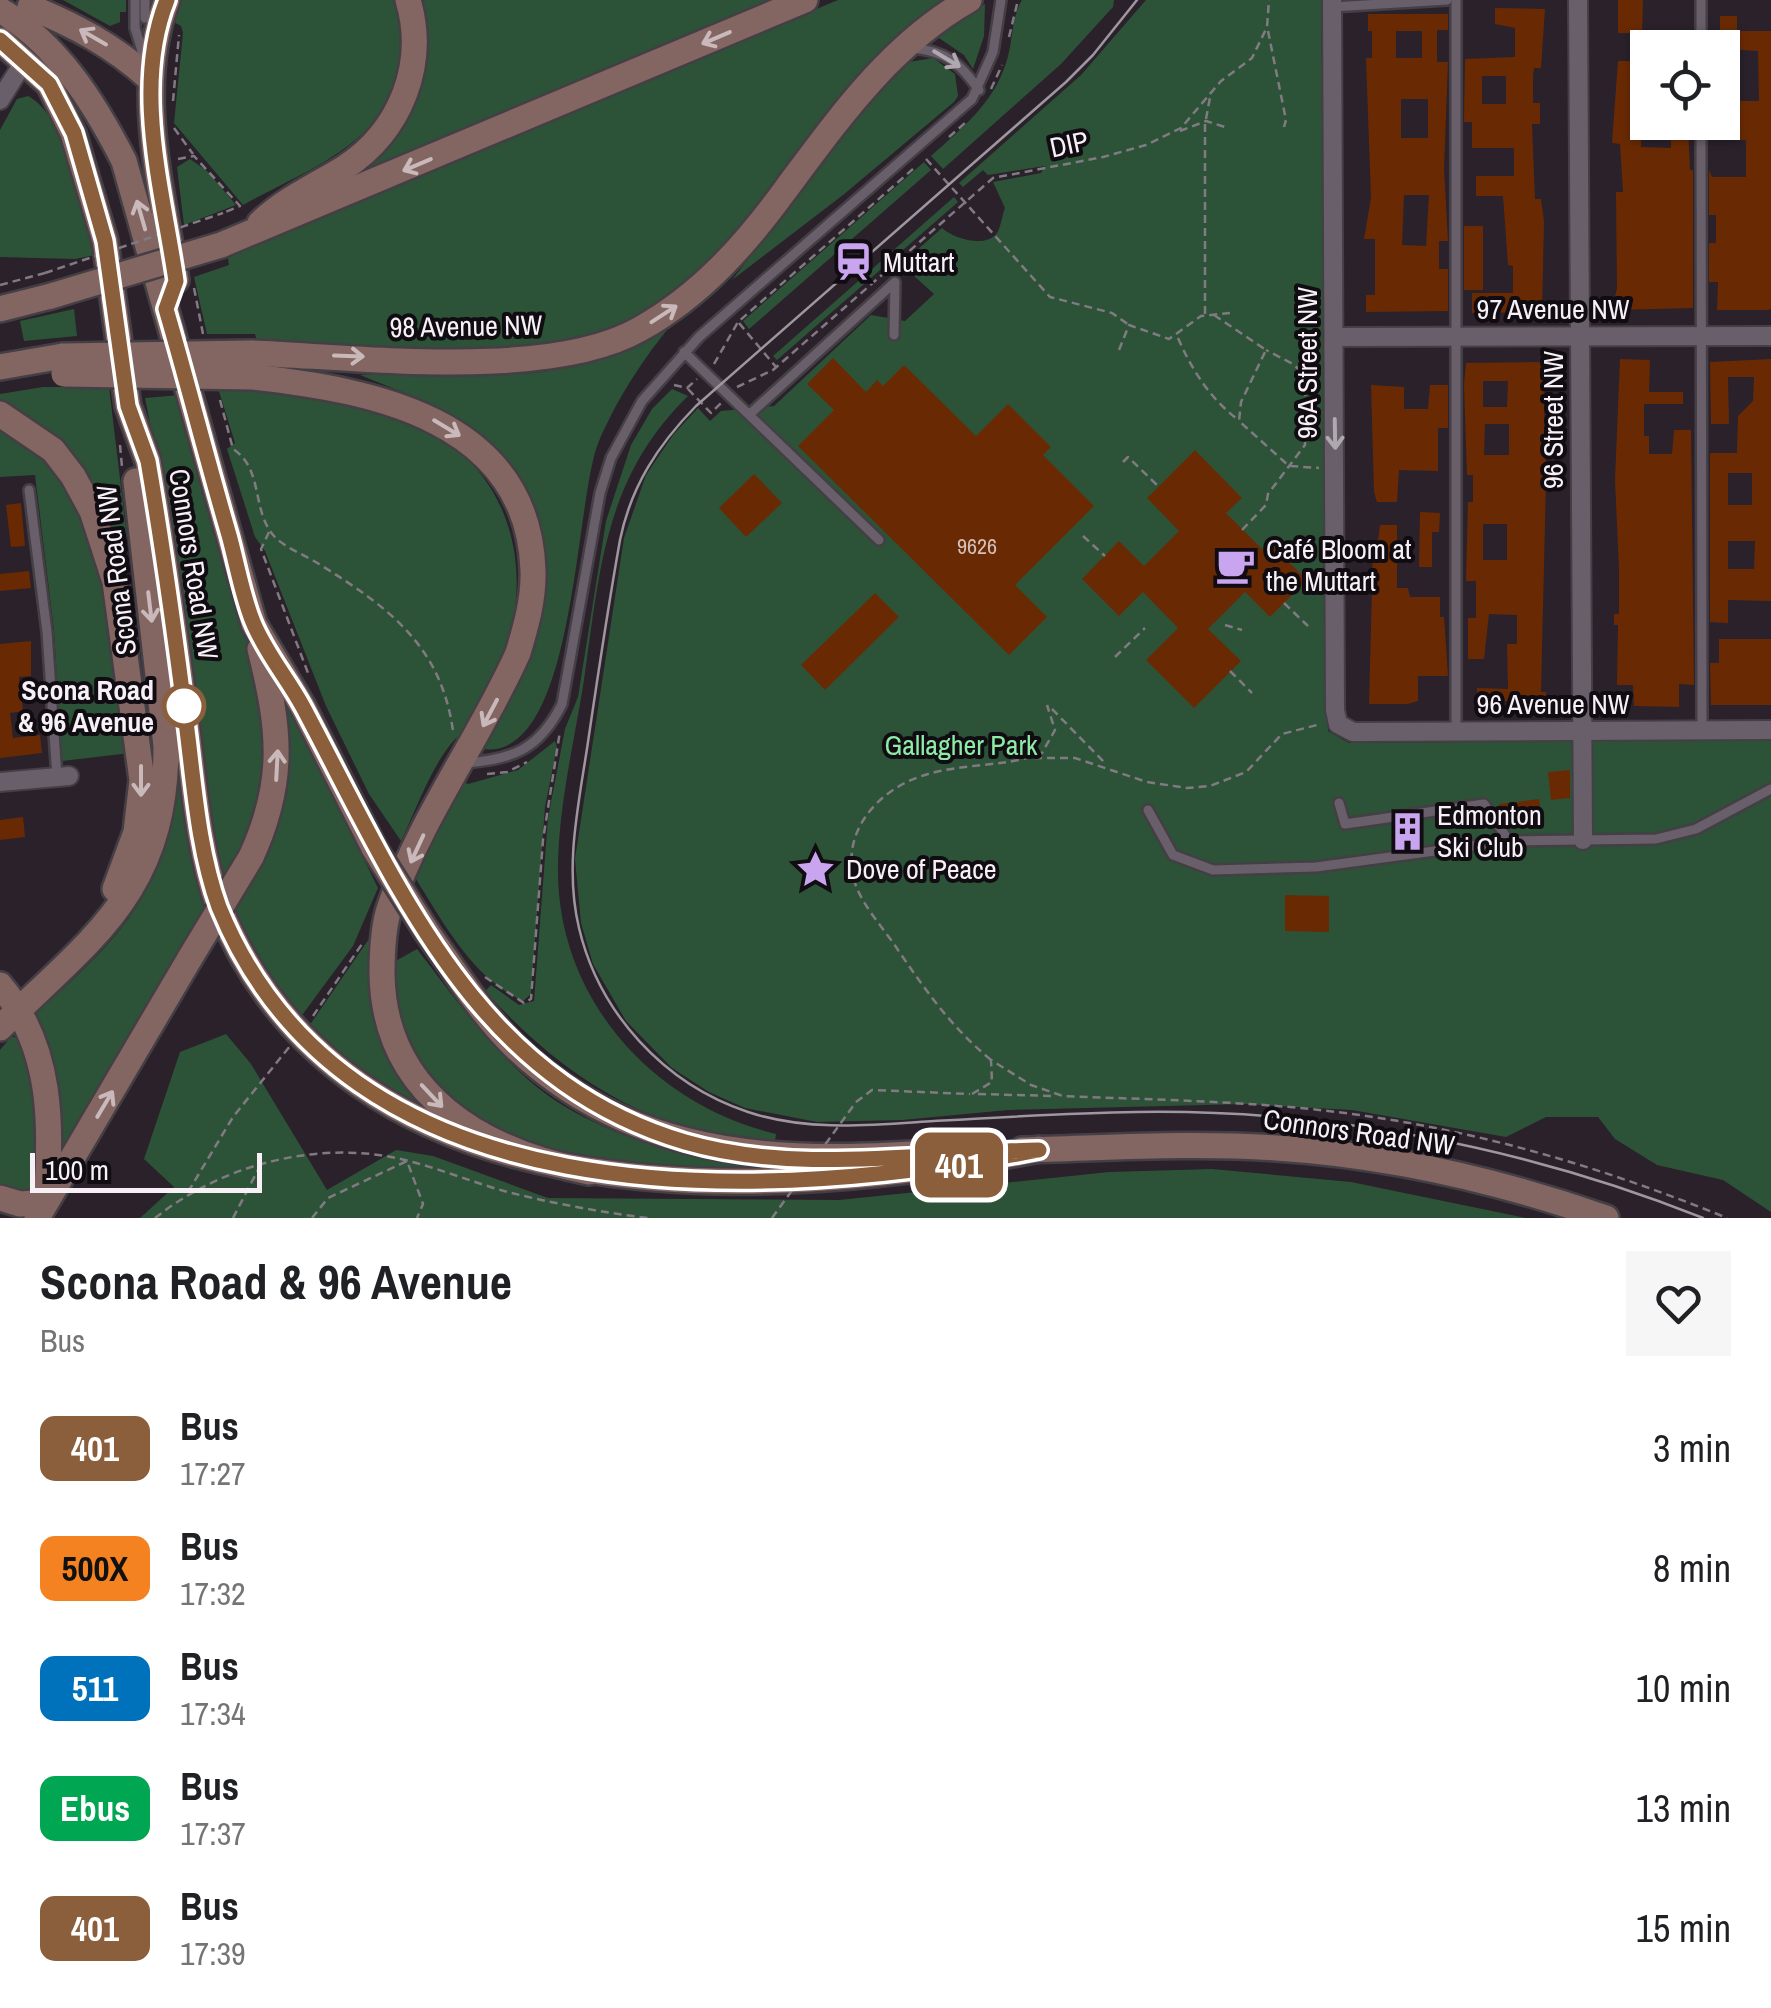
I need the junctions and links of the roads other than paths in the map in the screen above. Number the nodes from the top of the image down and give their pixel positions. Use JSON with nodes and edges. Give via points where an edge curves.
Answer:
{"nodes":[{"id":1,"x":135,"y":0,"type":"edge"},
{"id":2,"x":144,"y":0,"type":"edge"},
{"id":3,"x":167,"y":0,"type":"edge"},
{"id":4,"x":408,"y":0,"type":"edge"},
{"id":5,"x":806,"y":0,"type":"edge"},
{"id":6,"x":969,"y":0,"type":"edge"},
{"id":7,"x":1002,"y":0,"type":"edge"},
{"id":8,"x":1448,"y":0,"type":"edge"},
{"id":9,"x":1456,"y":0,"type":"edge"},
{"id":10,"x":1578,"y":0,"type":"edge"},
{"id":11,"x":1701,"y":0,"type":"edge"},
{"id":12,"x":1332,"y":4,"type":"edge"},
{"id":13,"x":20,"y":8,"type":"edge"},
{"id":14,"x":144,"y":18,"type":"dead end"},
{"id":15,"x":1701,"y":30,"type":"edge"},
{"id":16,"x":0,"y":40,"type":"edge"},
{"id":17,"x":904,"y":48,"type":"junction"},
{"id":18,"x":25,"y":60,"type":"junction"},
{"id":19,"x":150,"y":78,"type":"junction"},
{"id":20,"x":979,"y":90,"type":"junction"},
{"id":21,"x":0,"y":100,"type":"edge"},
{"id":22,"x":1701,"y":140,"type":"edge"},
{"id":23,"x":233,"y":241,"type":"junction"},
{"id":24,"x":0,"y":309,"type":"edge"},
{"id":25,"x":166,"y":309,"type":"junction"},
{"id":26,"x":894,"y":335,"type":"dead end"},
{"id":27,"x":1580,"y":336,"type":"junction"},
{"id":28,"x":1702,"y":336,"type":"junction"},
{"id":29,"x":1771,"y":336,"type":"edge"},
{"id":30,"x":1334,"y":337,"type":"junction"},
{"id":31,"x":1457,"y":337,"type":"junction"},
{"id":32,"x":684,"y":352,"type":"junction"},
{"id":33,"x":252,"y":365,"type":"junction"},
{"id":34,"x":0,"y":370,"type":"edge"},
{"id":35,"x":128,"y":406,"type":"junction"},
{"id":36,"x":0,"y":414,"type":"edge"},
{"id":37,"x":750,"y":414,"type":"junction"},
{"id":38,"x":30,"y":490,"type":"dead end"},
{"id":39,"x":880,"y":540,"type":"dead end"},
{"id":40,"x":254,"y":624,"type":"junction"},
{"id":41,"x":1338,"y":724,"type":"joint"},
{"id":42,"x":1702,"y":730,"type":"junction"},
{"id":43,"x":1771,"y":730,"type":"edge"},
{"id":44,"x":1582,"y":731,"type":"junction"},
{"id":45,"x":1456,"y":732,"type":"junction"},
{"id":46,"x":463,"y":762,"type":"junction"},
{"id":47,"x":63,"y":776,"type":"joint"},
{"id":48,"x":0,"y":782,"type":"edge"},
{"id":49,"x":1771,"y":788,"type":"edge"},
{"id":50,"x":1340,"y":803,"type":"dead end"},
{"id":51,"x":1148,"y":810,"type":"dead end"},
{"id":52,"x":1583,"y":840,"type":"junction"},
{"id":53,"x":1510,"y":842,"type":"junction"},
{"id":54,"x":75,"y":958,"type":"junction"},
{"id":55,"x":0,"y":985,"type":"edge"},
{"id":56,"x":8,"y":1020,"type":"edge"},
{"id":57,"x":1039,"y":1150,"type":"junction"},
{"id":58,"x":723,"y":1188,"type":"junction"},
{"id":59,"x":0,"y":1198,"type":"edge"},
{"id":60,"x":42,"y":1210,"type":"edge"},
{"id":61,"x":1606,"y":1218,"type":"edge"}],
"edges":[{"from":1,"to":19,"type":"lane","via":[[135,28]]},
{"from":2,"to":14,"type":"lane"},
{"from":3,"to":19,"type":"main road"},
{"from":4,"to":23,"type":"main road","via":[[416,45],[411,81],[377,140]]},
{"from":5,"to":23,"type":"main road","one_way":true},
{"from":6,"to":17,"type":"main road","name":"98 Avenue NW"},
{"from":7,"to":20,"type":"lane","via":[[994,52]]},
{"from":8,"to":12,"type":"lane"},
{"from":9,"to":31,"type":"lane"},
{"from":10,"to":27,"type":"street","name":"96 Street NW"},
{"from":11,"to":15,"type":"lane"},
{"from":12,"to":30,"type":"street","name":"96A Street NW"},
{"from":19,"to":13,"type":"main road","one_way":true,"via":[[66,21]]},
{"from":25,"to":13,"type":"main road","name":"Connors Road NW","one_way":true,"via":[[124,161],[105,124]]},
{"from":16,"to":18,"type":"main road","name":"Connors Road NW"},
{"from":17,"to":20,"type":"lane","one_way":true,"via":[[946,54]]},
{"from":33,"to":17,"type":"main road","name":"98 Avenue NW","one_way":true,"via":[[544,358],[639,330],[708,282],[845,110]]},
{"from":18,"to":21,"type":"street"},
{"from":18,"to":35,"type":"main road","name":"Connors Road NW","via":[[49,84],[74,133],[105,241]]},
{"from":19,"to":25,"type":"main road","via":[[176,281]]},
{"from":20,"to":32,"type":"lane"},
{"from":22,"to":28,"type":"lane"},
{"from":23,"to":24,"type":"main road","bridge":true,"via":[[48,285]]},
{"from":25,"to":40,"type":"main road","name":"Connors Road NW"},
{"from":26,"to":37,"type":"lane","via":[[895,282]]},
{"from":27,"to":28,"type":"street","name":"97 Avenue NW"},
{"from":27,"to":31,"type":"street","name":"97 Avenue NW"},
{"from":27,"to":44,"type":"street","name":"96 Street NW"},
{"from":28,"to":29,"type":"street","name":"97 Avenue NW"},
{"from":28,"to":42,"type":"lane"},
{"from":30,"to":31,"type":"street","name":"97 Avenue NW"},
{"from":30,"to":41,"type":"street","name":"96A Street NW","one_way":true},
{"from":31,"to":45,"type":"lane"},
{"from":32,"to":37,"type":"lane"},
{"from":32,"to":46,"type":"lane","via":[[642,400],[605,475],[556,715],[512,756]]},
{"from":33,"to":34,"type":"main road","name":"98 Avenue NW","bridge":true},
{"from":33,"to":46,"type":"main road","one_way":true,"via":[[416,411],[474,446],[509,490],[530,547],[530,607],[518,653]]},
{"from":35,"to":54,"type":"main road","name":"Scona Road NW","one_way":true,"via":[[165,734],[165,789],[137,882]]},
{"from":35,"to":58,"type":"main road","name":"Connors Road NW","via":[[148,461],[209,872],[233,943],[266,1002],[357,1099],[421,1140],[474,1163],[572,1185]]},
{"from":36,"to":54,"type":"main road","one_way":true,"via":[[53,450],[92,512],[115,582],[139,745],[142,795],[130,854]]},
{"from":37,"to":39,"type":"lane"},
{"from":38,"to":47,"type":"lane"},
{"from":40,"to":57,"type":"main road","name":"Connors Road NW","bridge":true,"via":[[374,848],[428,932],[512,1044],[563,1086],[632,1123],[723,1150],[798,1159]]},
{"from":60,"to":40,"type":"main road","one_way":true,"bridge":true,"via":[[250,858],[274,799],[276,713]]},
{"from":41,"to":45,"type":"street","name":"96 Avenue NW","via":[[1353,732]]},
{"from":42,"to":43,"type":"street","name":"96 Avenue NW"},
{"from":42,"to":44,"type":"street","name":"96 Avenue NW"},
{"from":44,"to":45,"type":"street","name":"96 Avenue NW"},
{"from":44,"to":52,"type":"street","name":"96 Street NW"},
{"from":46,"to":58,"type":"main road","one_way":true,"via":[[390,907],[382,960],[385,1012],[406,1065],[468,1128],[532,1159]]},
{"from":47,"to":48,"type":"street"},
{"from":49,"to":52,"type":"lane","via":[[1696,829],[1656,839]]},
{"from":50,"to":53,"type":"lane","via":[[1345,824],[1484,804]]},
{"from":51,"to":53,"type":"lane","via":[[1173,855],[1213,870],[1316,866]]},
{"from":52,"to":53,"type":"lane"},
{"from":54,"to":56,"type":"main road","name":"Scona Road NW"},
{"from":55,"to":56,"type":"main road"},
{"from":56,"to":60,"type":"main road","via":[[48,1094],[52,1136]]},
{"from":57,"to":58,"type":"main road","name":"Connors Road NW","via":[[865,1181]]},
{"from":57,"to":61,"type":"main road","name":"Connors Road NW","via":[[1141,1144],[1325,1152],[1491,1183]]},
{"from":59,"to":60,"type":"main road"}]}
